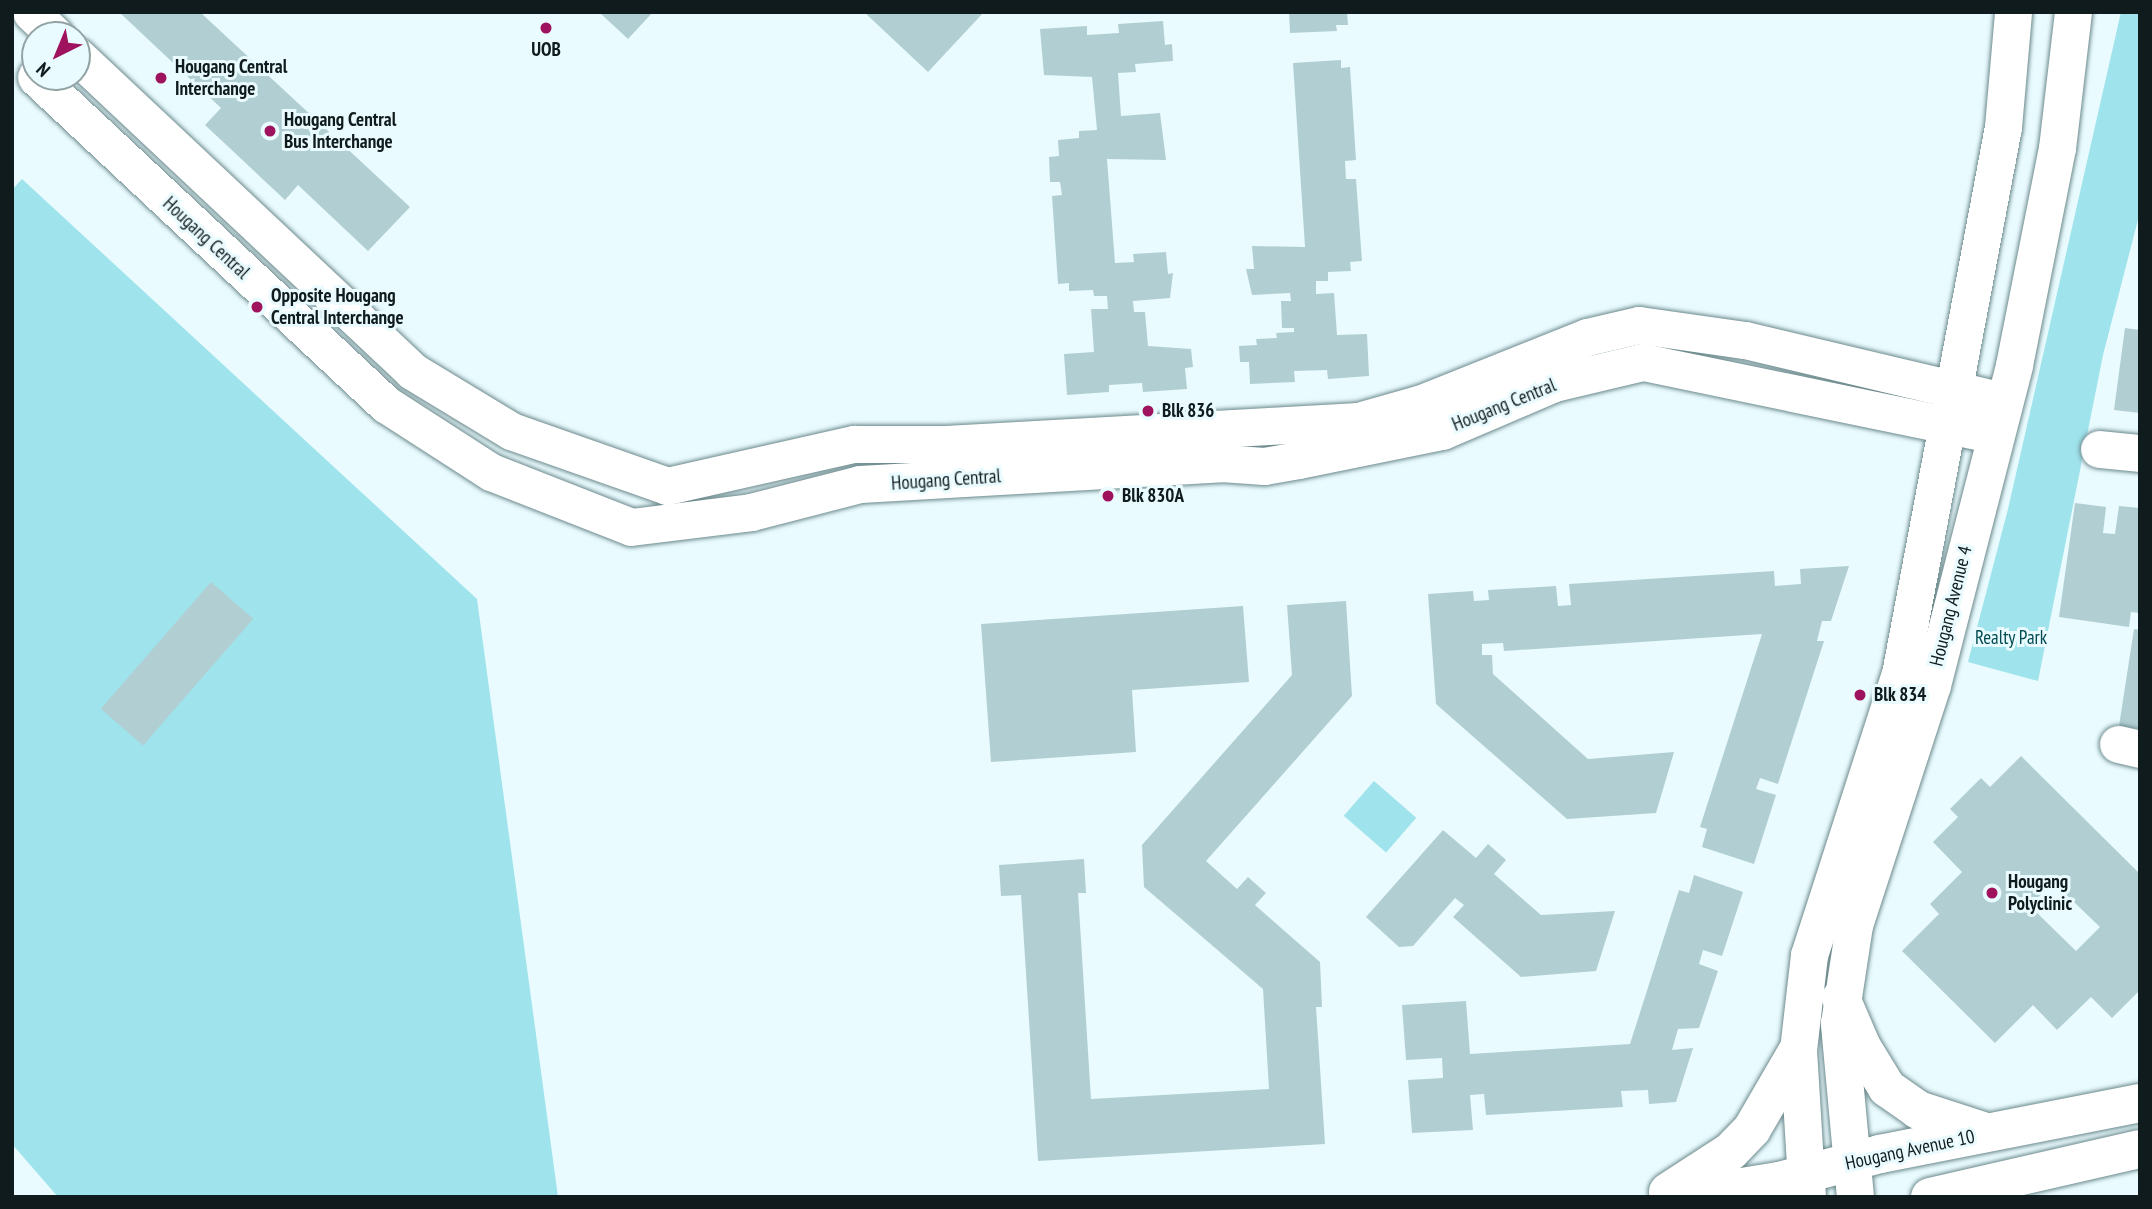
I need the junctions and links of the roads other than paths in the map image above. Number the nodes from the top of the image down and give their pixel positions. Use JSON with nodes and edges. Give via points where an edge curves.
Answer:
{"nodes":[{"id":1,"x":2013,"y":12,"type":"edge"},
{"id":2,"x":2073,"y":12,"type":"edge"},
{"id":3,"x":91,"y":69,"type":"edge"},
{"id":4,"x":50,"y":91,"type":"edge"},
{"id":5,"x":1952,"y":388,"type":"junction"},
{"id":6,"x":2000,"y":418,"type":"junction"},
{"id":7,"x":1945,"y":425,"type":"junction"},
{"id":8,"x":2099,"y":449,"type":"dead end"},
{"id":9,"x":2140,"y":453,"type":"edge"},
{"id":10,"x":1841,"y":998,"type":"junction"},
{"id":11,"x":1798,"y":1050,"type":"junction"},
{"id":12,"x":2140,"y":1103,"type":"edge"},
{"id":13,"x":1990,"y":1133,"type":"junction"},
{"id":14,"x":2140,"y":1149,"type":"edge"},
{"id":15,"x":1853,"y":1179,"type":"edge"},
{"id":16,"x":1807,"y":1185,"type":"edge"},
{"id":17,"x":1990,"y":1189,"type":"edge"},
{"id":18,"x":1660,"y":1197,"type":"edge"},
{"id":19,"x":1680,"y":1197,"type":"edge"},
{"id":20,"x":1930,"y":1197,"type":"edge"}],
"edges":[{"from":1,"to":5,"type":"street","name":"Hougang Avenue 4","via":[[2003,127]]},
{"from":2,"to":6,"type":"street","name":"Hougang Avenue 4","via":[[2057,148]]},
{"from":3,"to":5,"type":"street","name":"Hougang Central","via":[[412,371],[511,431],[667,486],[855,444],[958,444],[1358,421],[1422,403],[1587,337],[1639,325],[1745,340]]},
{"from":4,"to":7,"type":"street","name":"Hougang Central","via":[[387,405],[491,472],[631,527],[751,512],[860,484],[1287,462],[1442,430],[1555,383],[1643,362]]},
{"from":5,"to":6,"type":"street","name":"Hougang Central"},
{"from":5,"to":7,"type":"street","name":"Hougang Avenue 4"},
{"from":6,"to":7,"type":"street","name":"Hougang Central"},
{"from":6,"to":10,"type":"street","name":"Hougang Avenue 4","via":[[1932,685],[1854,925]]},
{"from":7,"to":11,"type":"street","name":"Hougang Avenue 4","via":[[1900,674],[1809,955]]},
{"from":8,"to":9,"type":"street"},
{"from":10,"to":13,"type":"main road","via":[[1862,1047],[1887,1088],[1938,1119]]},
{"from":10,"to":15,"type":"street","name":"Hougang Avenue 4"},
{"from":11,"to":16,"type":"street","name":"Hougang Avenue 4"},
{"from":11,"to":18,"type":"main road","via":[[1752,1129],[1731,1151]]},
{"from":12,"to":13,"type":"main road","name":"Hougang Avenue 10"},
{"from":13,"to":15,"type":"main road","name":"Hougang Avenue 10"},
{"from":14,"to":17,"type":"main road"},
{"from":15,"to":16,"type":"main road","name":"Hougang Avenue 10"},
{"from":16,"to":19,"type":"main road","name":"Hougang Avenue 10"},
{"from":17,"to":20,"type":"main road"}]}
